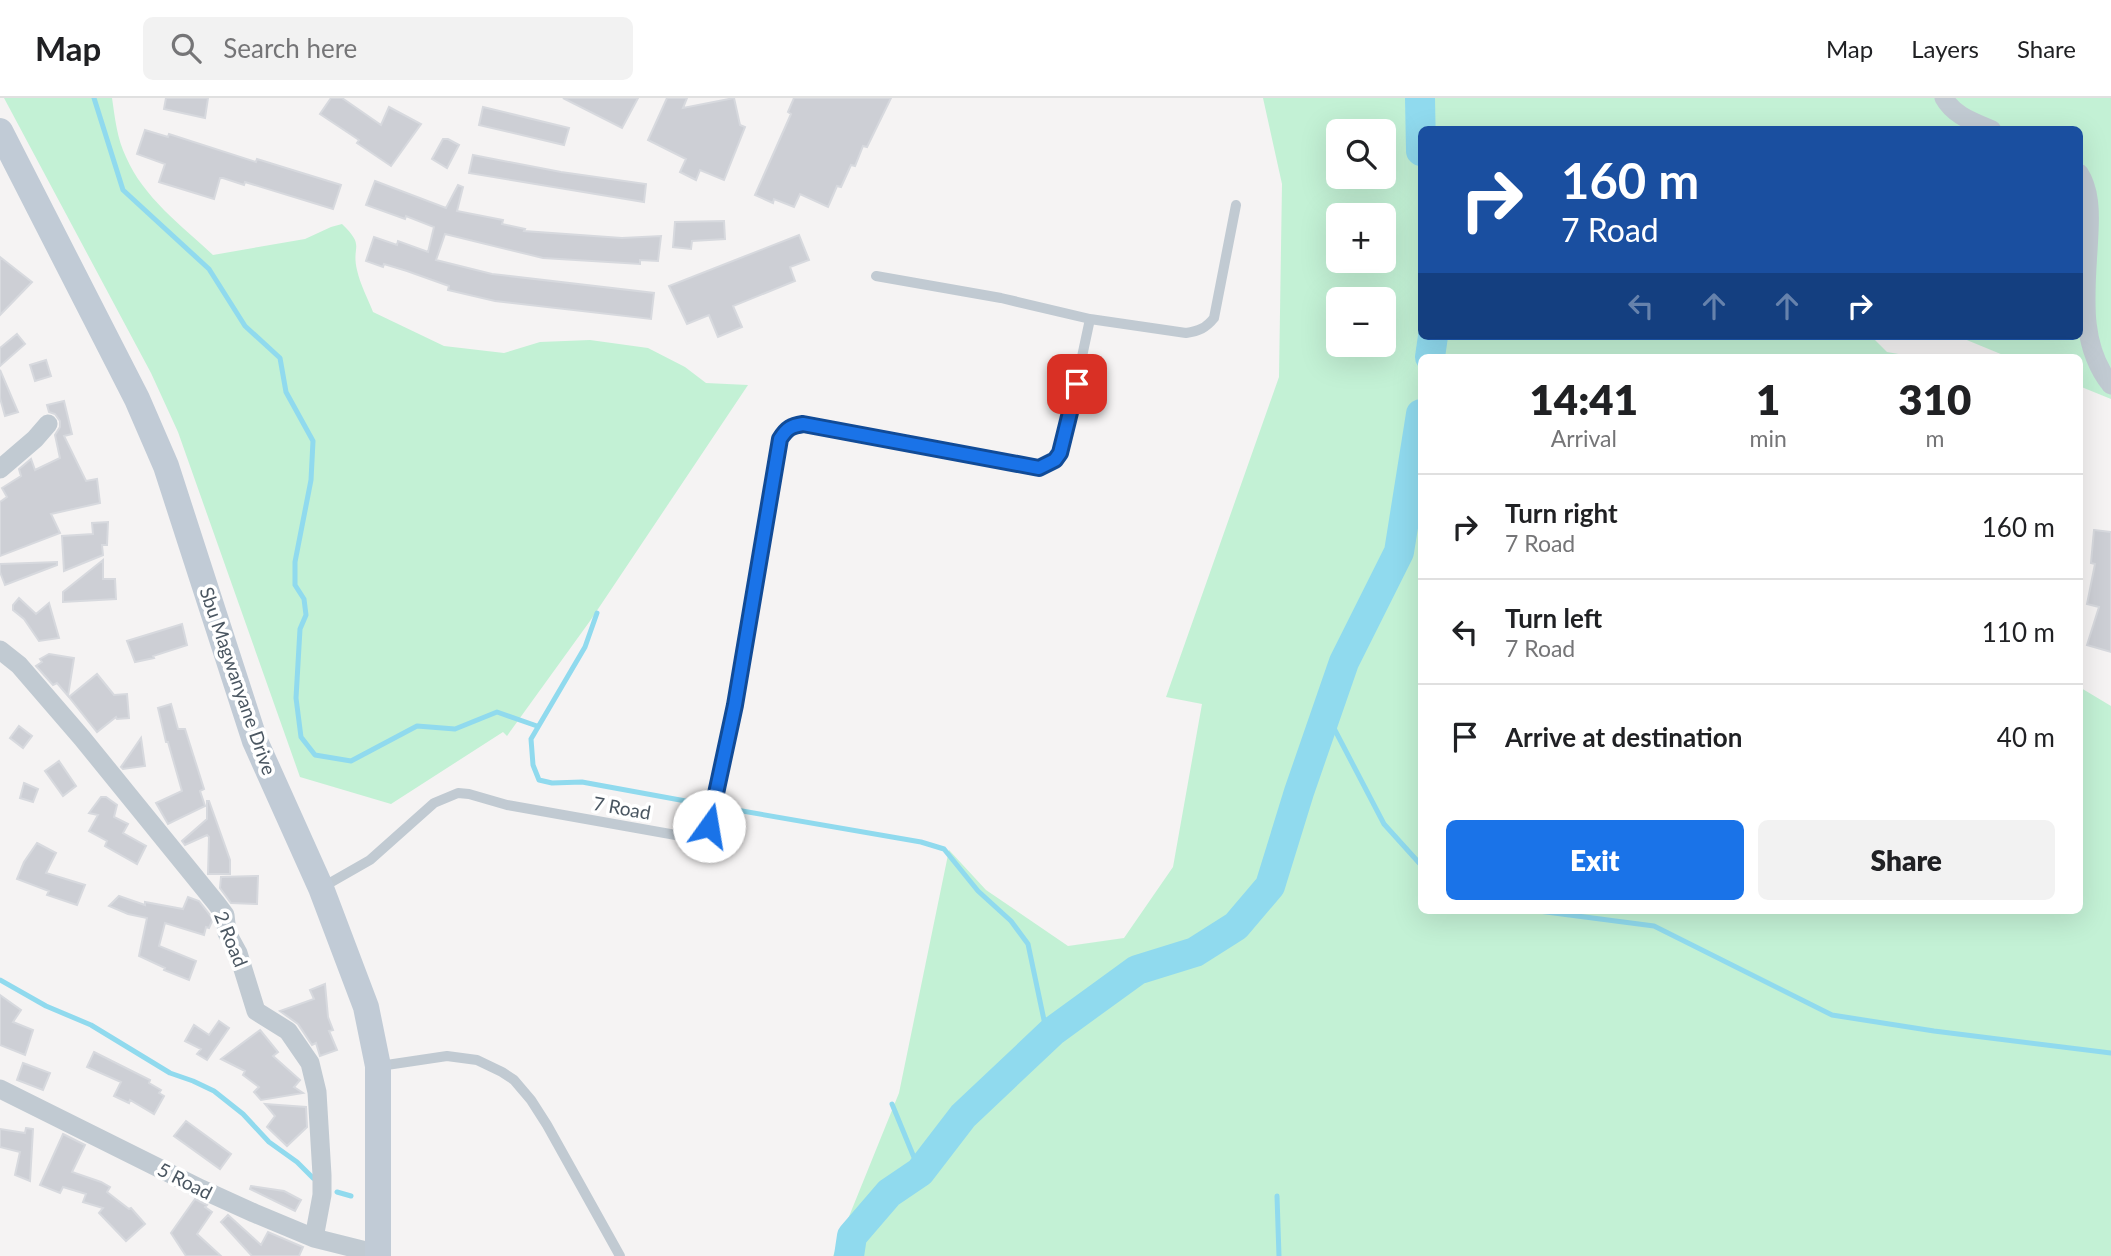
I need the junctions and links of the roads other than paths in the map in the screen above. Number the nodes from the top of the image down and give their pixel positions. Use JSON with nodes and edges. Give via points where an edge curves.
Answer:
{"nodes":[{"id":1,"x":1944,"y":98,"type":"edge"},
{"id":2,"x":1983,"y":126,"type":"edge"},
{"id":3,"x":1,"y":136,"type":"edge"},
{"id":4,"x":2083,"y":181,"type":"edge"},
{"id":5,"x":1236,"y":205,"type":"dead end"},
{"id":6,"x":876,"y":276,"type":"dead end"},
{"id":7,"x":1090,"y":319,"type":"junction"},
{"id":8,"x":2111,"y":386,"type":"edge"},
{"id":9,"x":48,"y":424,"type":"dead end"},
{"id":10,"x":0,"y":469,"type":"edge"},
{"id":11,"x":0,"y":650,"type":"edge"},
{"id":12,"x":320,"y":888,"type":"junction"},
{"id":13,"x":378,"y":1066,"type":"junction"},
{"id":14,"x":3,"y":1096,"type":"edge"},
{"id":15,"x":314,"y":1238,"type":"junction"},
{"id":16,"x":378,"y":1255,"type":"edge"},
{"id":17,"x":620,"y":1256,"type":"edge"}],
"edges":[{"from":1,"to":2,"type":"street","via":[[1966,119]]},
{"from":3,"to":12,"type":"main road","name":"Sbu Magwanyane Drive","via":[[136,398],[166,466],[255,741]]},
{"from":4,"to":8,"type":"street","via":[[2089,218],[2085,314],[2090,345]]},
{"from":5,"to":7,"type":"lane","via":[[1222,286],[1214,318],[1206,328],[1186,333]]},
{"from":6,"to":7,"type":"lane"},
{"from":7,"to":12,"type":"lane","name":"7 Road","via":[[1063,446],[1055,460],[1039,468],[803,424],[785,431],[735,705],[713,811],[704,831],[687,837],[458,793],[435,803],[370,860]]},
{"from":9,"to":10,"type":"street"},
{"from":11,"to":15,"type":"street","name":"2 Road","via":[[19,665],[82,738],[216,903],[225,915],[253,1007],[288,1031],[310,1063],[317,1092],[322,1175]]},
{"from":12,"to":13,"type":"main road","name":"Sbu Magwanyane Drive","via":[[366,1007]]},
{"from":13,"to":16,"type":"main road","name":"Sbu Magwanyane Drive"},
{"from":13,"to":17,"type":"lane","via":[[447,1056],[477,1060],[514,1080],[547,1125]]},
{"from":14,"to":15,"type":"street","name":"5 Road"},
{"from":15,"to":16,"type":"street","name":"5 Road"}]}
